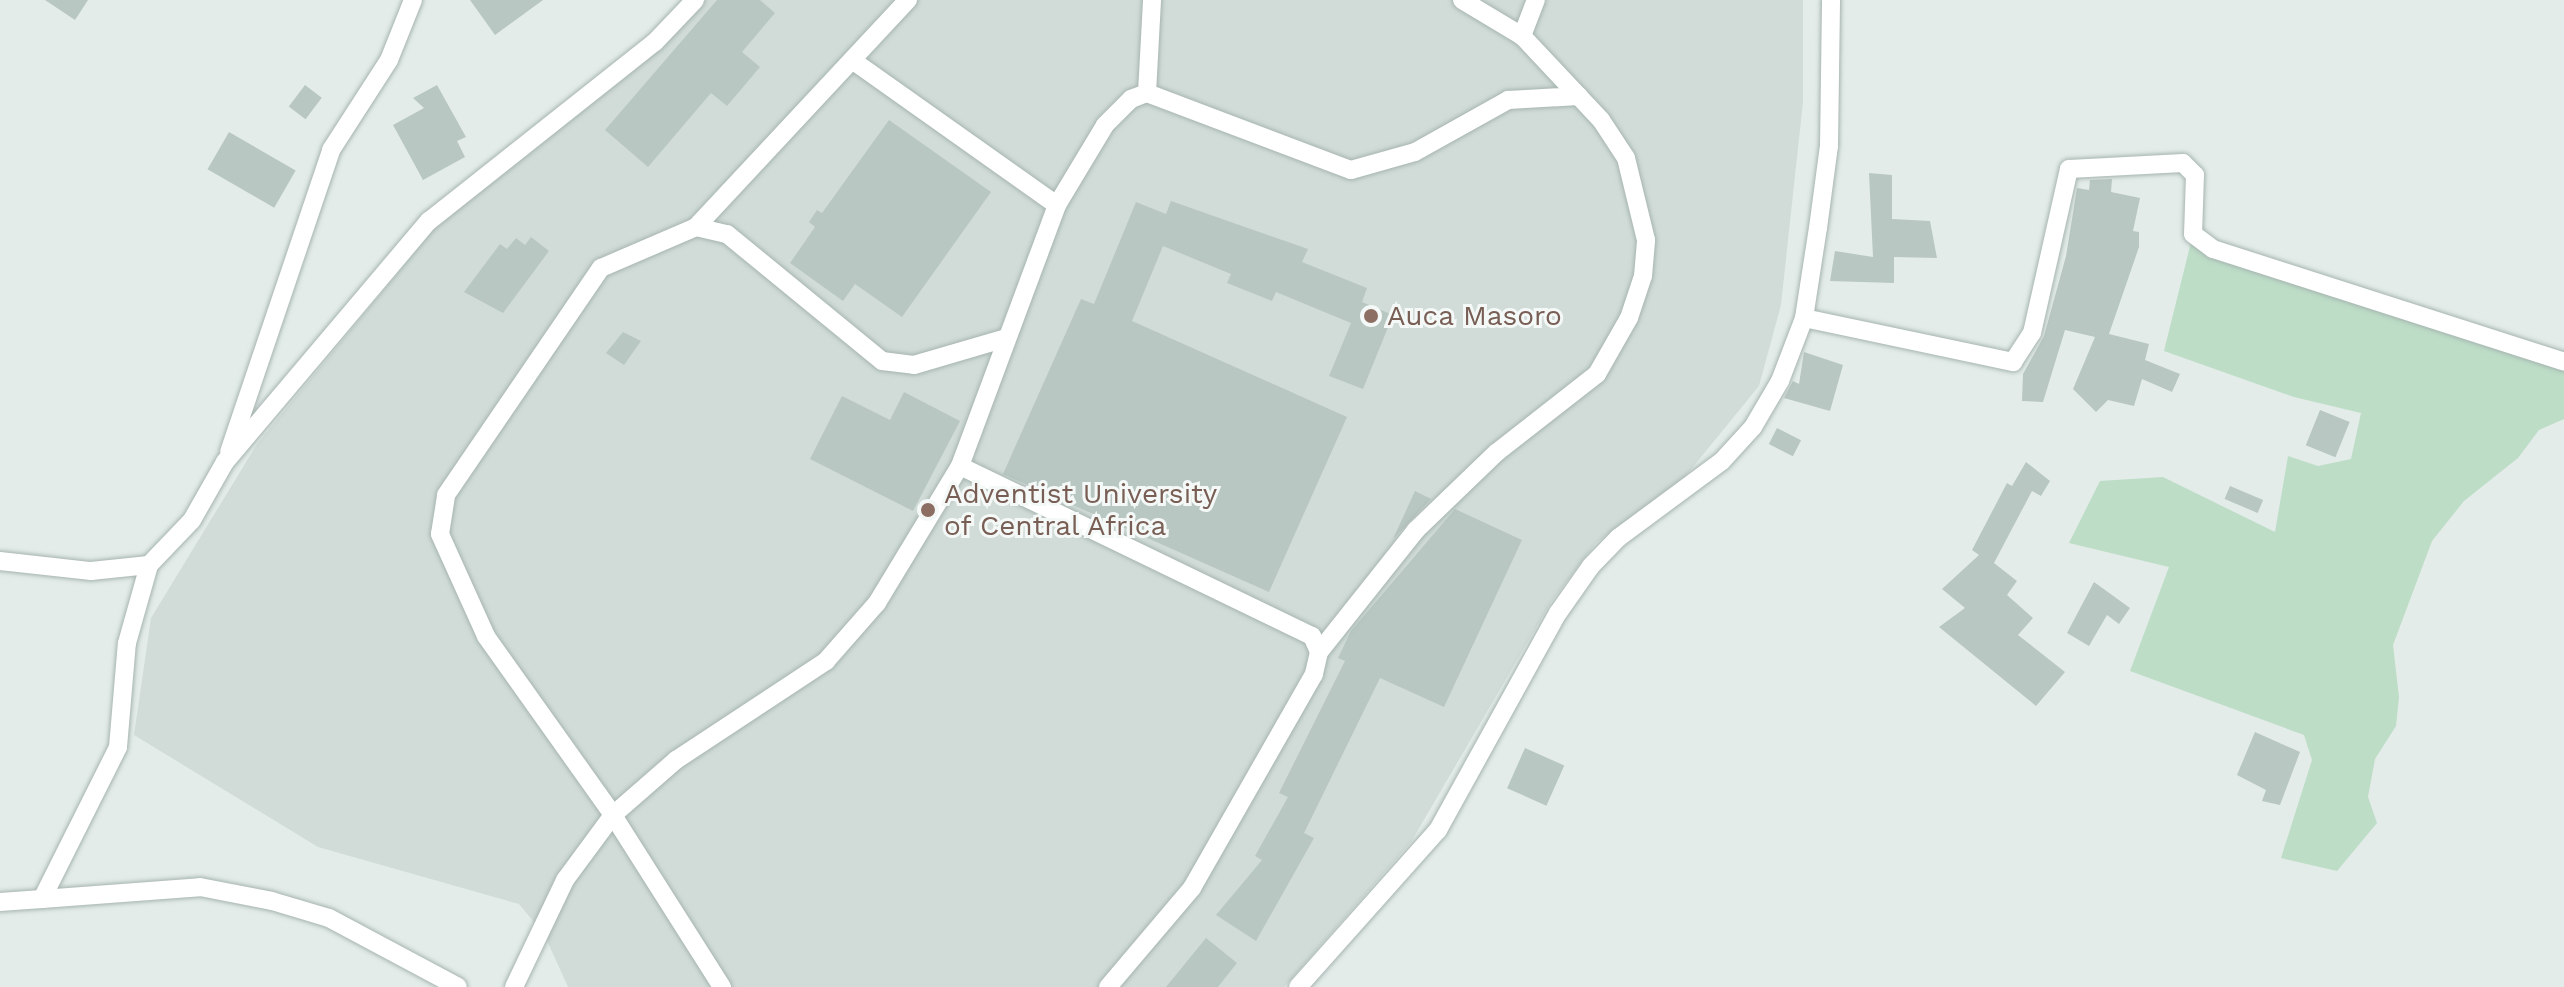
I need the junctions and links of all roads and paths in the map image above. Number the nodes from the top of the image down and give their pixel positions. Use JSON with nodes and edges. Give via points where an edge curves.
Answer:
{"nodes":[{"id":1,"x":413,"y":0,"type":"edge"},
{"id":2,"x":695,"y":0,"type":"edge"},
{"id":3,"x":908,"y":0,"type":"edge"},
{"id":4,"x":1152,"y":0,"type":"edge"},
{"id":5,"x":1462,"y":0,"type":"edge"},
{"id":6,"x":1536,"y":0,"type":"edge"},
{"id":7,"x":1831,"y":0,"type":"edge"},
{"id":8,"x":1522,"y":36,"type":"junction"},
{"id":9,"x":852,"y":60,"type":"junction"},
{"id":10,"x":1147,"y":93,"type":"junction"},
{"id":11,"x":1579,"y":96,"type":"junction"},
{"id":12,"x":1057,"y":205,"type":"junction"},
{"id":13,"x":696,"y":227,"type":"junction"},
{"id":14,"x":1804,"y":318,"type":"junction"},
{"id":15,"x":1003,"y":339,"type":"junction"},
{"id":16,"x":2564,"y":362,"type":"edge"},
{"id":17,"x":225,"y":462,"type":"junction"},
{"id":18,"x":960,"y":466,"type":"junction"},
{"id":19,"x":0,"y":561,"type":"edge"},
{"id":20,"x":149,"y":565,"type":"junction"},
{"id":21,"x":1319,"y":652,"type":"junction"},
{"id":22,"x":613,"y":815,"type":"junction"},
{"id":23,"x":42,"y":899,"type":"junction"},
{"id":24,"x":0,"y":902,"type":"edge"},
{"id":25,"x":458,"y":987,"type":"edge"},
{"id":26,"x":514,"y":987,"type":"edge"},
{"id":27,"x":722,"y":987,"type":"edge"},
{"id":28,"x":1108,"y":987,"type":"edge"},
{"id":29,"x":1298,"y":987,"type":"edge"}],
"edges":[{"from":1,"to":17,"type":"street","via":[[389,60],[331,150]]},
{"from":2,"to":17,"type":"street","via":[[655,42],[429,221]]},
{"from":3,"to":9,"type":"street"},
{"from":4,"to":10,"type":"street"},
{"from":5,"to":8,"type":"street"},
{"from":6,"to":8,"type":"street"},
{"from":7,"to":14,"type":"street","via":[[1829,146]]},
{"from":8,"to":11,"type":"street"},
{"from":9,"to":12,"type":"street"},
{"from":9,"to":13,"type":"street"},
{"from":10,"to":11,"type":"street","via":[[1351,170],[1415,152],[1508,100]]},
{"from":10,"to":12,"type":"street","via":[[1105,125]]},
{"from":11,"to":21,"type":"street","via":[[1626,158],[1639,195],[1646,240],[1629,318],[1597,374],[1496,453],[1416,530]]},
{"from":12,"to":15,"type":"street"},
{"from":13,"to":15,"type":"street","via":[[727,234],[882,361],[914,365]]},
{"from":13,"to":22,"type":"street","via":[[601,268],[446,495],[439,516],[449,559],[486,636]]},
{"from":14,"to":16,"type":"street","via":[[2013,362],[2032,333],[2069,169],[2183,163],[2195,175],[2193,234],[2213,249]]},
{"from":14,"to":29,"type":"street","via":[[1753,427],[1722,461],[1618,538],[1591,566],[1558,613],[1438,830]]},
{"from":15,"to":18,"type":"street"},
{"from":17,"to":20,"type":"street","via":[[192,520]]},
{"from":18,"to":21,"type":"street","via":[[1312,636]]},
{"from":18,"to":22,"type":"street","via":[[877,603],[826,661],[676,760]]},
{"from":19,"to":20,"type":"street","via":[[91,571]]},
{"from":20,"to":23,"type":"street","via":[[127,643],[118,747]]},
{"from":21,"to":28,"type":"street","via":[[1314,674],[1192,888]]},
{"from":22,"to":26,"type":"street","via":[[565,880]]},
{"from":22,"to":27,"type":"street"},
{"from":23,"to":24,"type":"street"},
{"from":23,"to":25,"type":"street","via":[[200,887],[272,901],[329,918]]}]}
